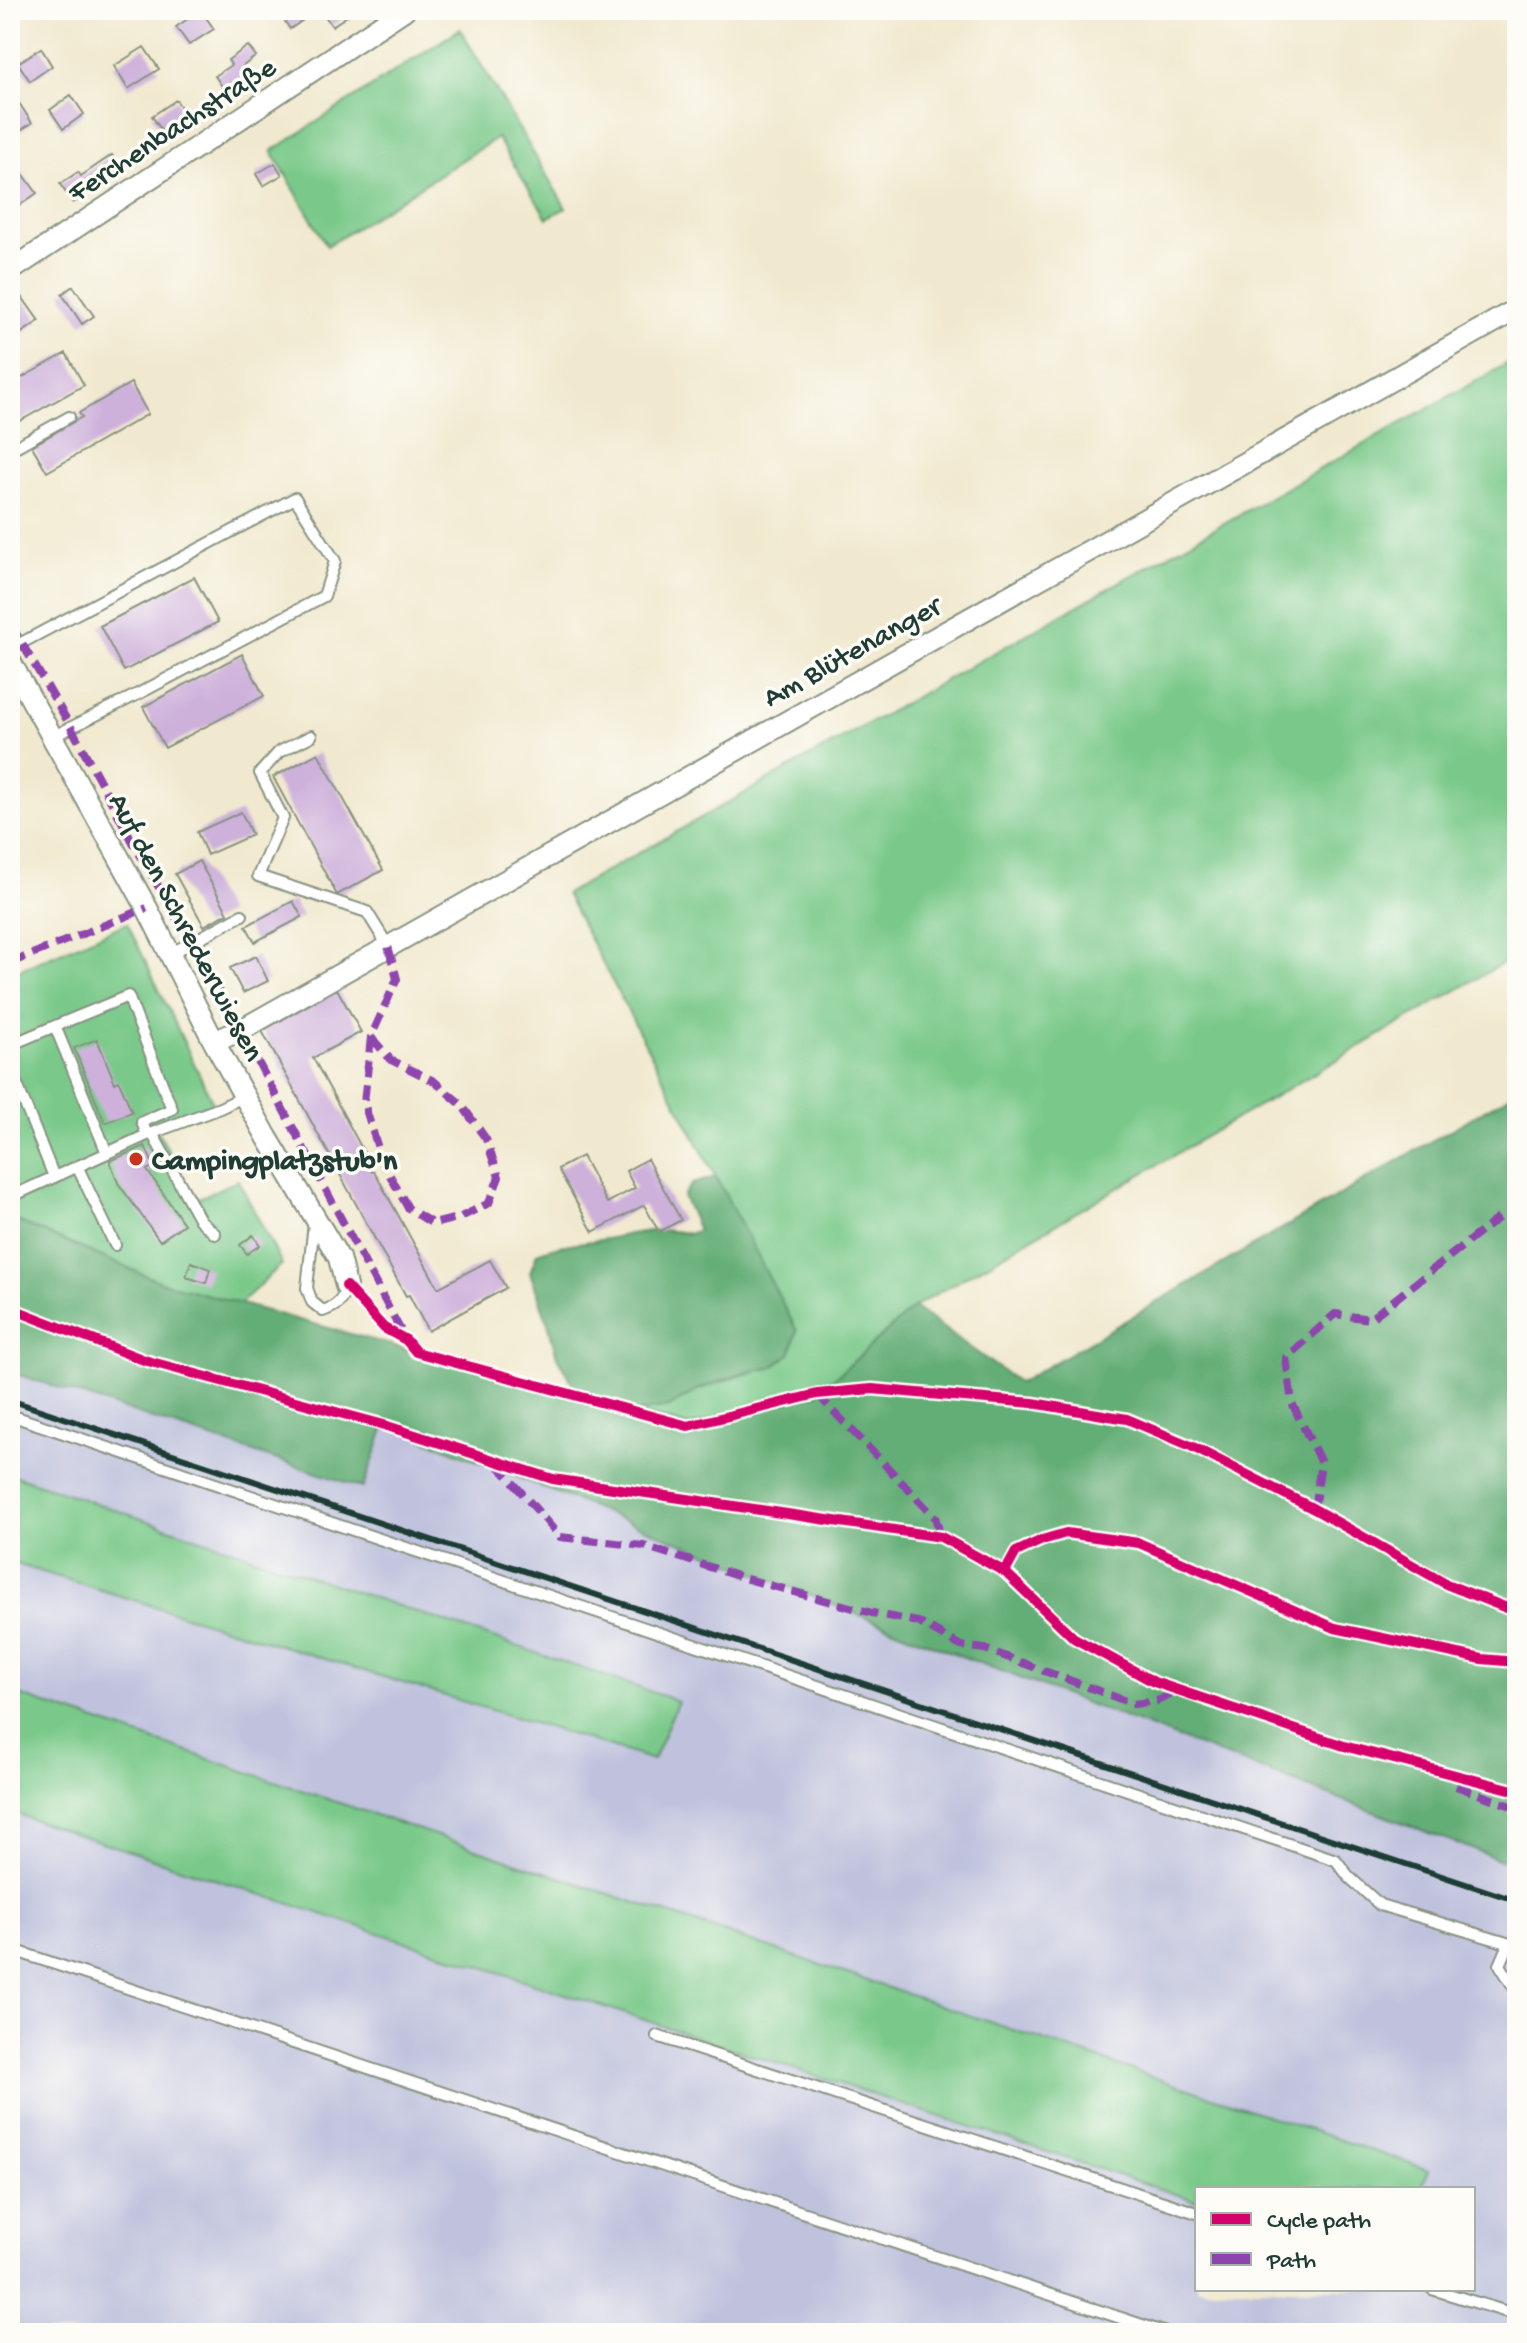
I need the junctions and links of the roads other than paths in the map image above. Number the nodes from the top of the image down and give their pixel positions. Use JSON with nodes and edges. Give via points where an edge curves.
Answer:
{"nodes":[{"id":1,"x":404,"y":10,"type":"edge"},
{"id":2,"x":10,"y":271,"type":"edge"},
{"id":3,"x":1517,"y":309,"type":"edge"},
{"id":4,"x":69,"y":417,"type":"dead end"},
{"id":5,"x":10,"y":450,"type":"edge"},
{"id":6,"x":10,"y":649,"type":"edge"},
{"id":7,"x":10,"y":661,"type":"edge"},
{"id":8,"x":311,"y":736,"type":"dead end"},
{"id":9,"x":52,"y":737,"type":"junction"},
{"id":10,"x":242,"y":915,"type":"dead end"},
{"id":11,"x":388,"y":946,"type":"junction"},
{"id":12,"x":169,"y":954,"type":"junction"},
{"id":13,"x":55,"y":1026,"type":"junction"},
{"id":14,"x":214,"y":1042,"type":"junction"},
{"id":15,"x":10,"y":1045,"type":"edge"},
{"id":16,"x":10,"y":1067,"type":"edge"},
{"id":17,"x":245,"y":1096,"type":"junction"},
{"id":18,"x":149,"y":1134,"type":"junction"},
{"id":19,"x":107,"y":1153,"type":"junction"},
{"id":20,"x":77,"y":1166,"type":"junction"},
{"id":21,"x":54,"y":1177,"type":"junction"},
{"id":22,"x":10,"y":1197,"type":"edge"},
{"id":23,"x":315,"y":1217,"type":"junction"},
{"id":24,"x":215,"y":1234,"type":"dead end"},
{"id":25,"x":115,"y":1245,"type":"dead end"},
{"id":26,"x":346,"y":1286,"type":"joint"},
{"id":27,"x":10,"y":1415,"type":"edge"},
{"id":28,"x":1513,"y":1945,"type":"edge"},
{"id":29,"x":10,"y":1949,"type":"edge"},
{"id":30,"x":1517,"y":1992,"type":"edge"},
{"id":31,"x":657,"y":2036,"type":"dead end"},
{"id":32,"x":1195,"y":2212,"type":"edge"},
{"id":33,"x":1439,"y":2291,"type":"edge"},
{"id":34,"x":1517,"y":2315,"type":"edge"},
{"id":35,"x":1166,"y":2333,"type":"edge"}],
"edges":[{"from":1,"to":2,"type":"street","name":"Ferchenbachstraße"},
{"from":3,"to":11,"type":"street","name":"Am Blütenanger"},
{"from":4,"to":5,"type":"lane"},
{"from":6,"to":9,"type":"lane","via":[[295,498],[335,561],[324,596]]},
{"from":7,"to":9,"type":"street","name":"Auf den Schrederwiesen"},
{"from":8,"to":11,"type":"lane","via":[[279,752],[260,773],[283,818],[258,876],[367,912]]},
{"from":9,"to":12,"type":"street","name":"Auf den Schrederwiesen"},
{"from":10,"to":12,"type":"lane"},
{"from":11,"to":14,"type":"street","name":"Am Blütenanger"},
{"from":12,"to":14,"type":"street","name":"Auf den Schrederwiesen"},
{"from":13,"to":15,"type":"lane"},
{"from":13,"to":18,"type":"lane","via":[[128,996],[172,1109],[142,1122]]},
{"from":13,"to":19,"type":"lane"},
{"from":14,"to":17,"type":"street","name":"Auf den Schrederwiesen"},
{"from":16,"to":21,"type":"lane"},
{"from":17,"to":18,"type":"lane"},
{"from":17,"to":23,"type":"street","name":"Auf den Schrederwiesen"},
{"from":18,"to":19,"type":"lane"},
{"from":18,"to":24,"type":"lane","via":[[200,1220]]},
{"from":19,"to":20,"type":"lane"},
{"from":20,"to":21,"type":"lane"},
{"from":20,"to":25,"type":"lane"},
{"from":21,"to":22,"type":"lane"},
{"from":23,"to":26,"type":"street","name":"Auf den Schrederwiesen","via":[[339,1258]]},
{"from":23,"to":26,"type":"lane","name":"Auf den Schrederwiesen","via":[[307,1288],[312,1302],[323,1311],[335,1306]]},
{"from":27,"to":28,"type":"lane","via":[[1336,1860],[1380,1905]]},
{"from":28,"to":30,"type":"lane","via":[[1500,1965]]},
{"from":29,"to":35,"type":"lane"},
{"from":31,"to":32,"type":"lane"},
{"from":33,"to":34,"type":"lane"}]}
